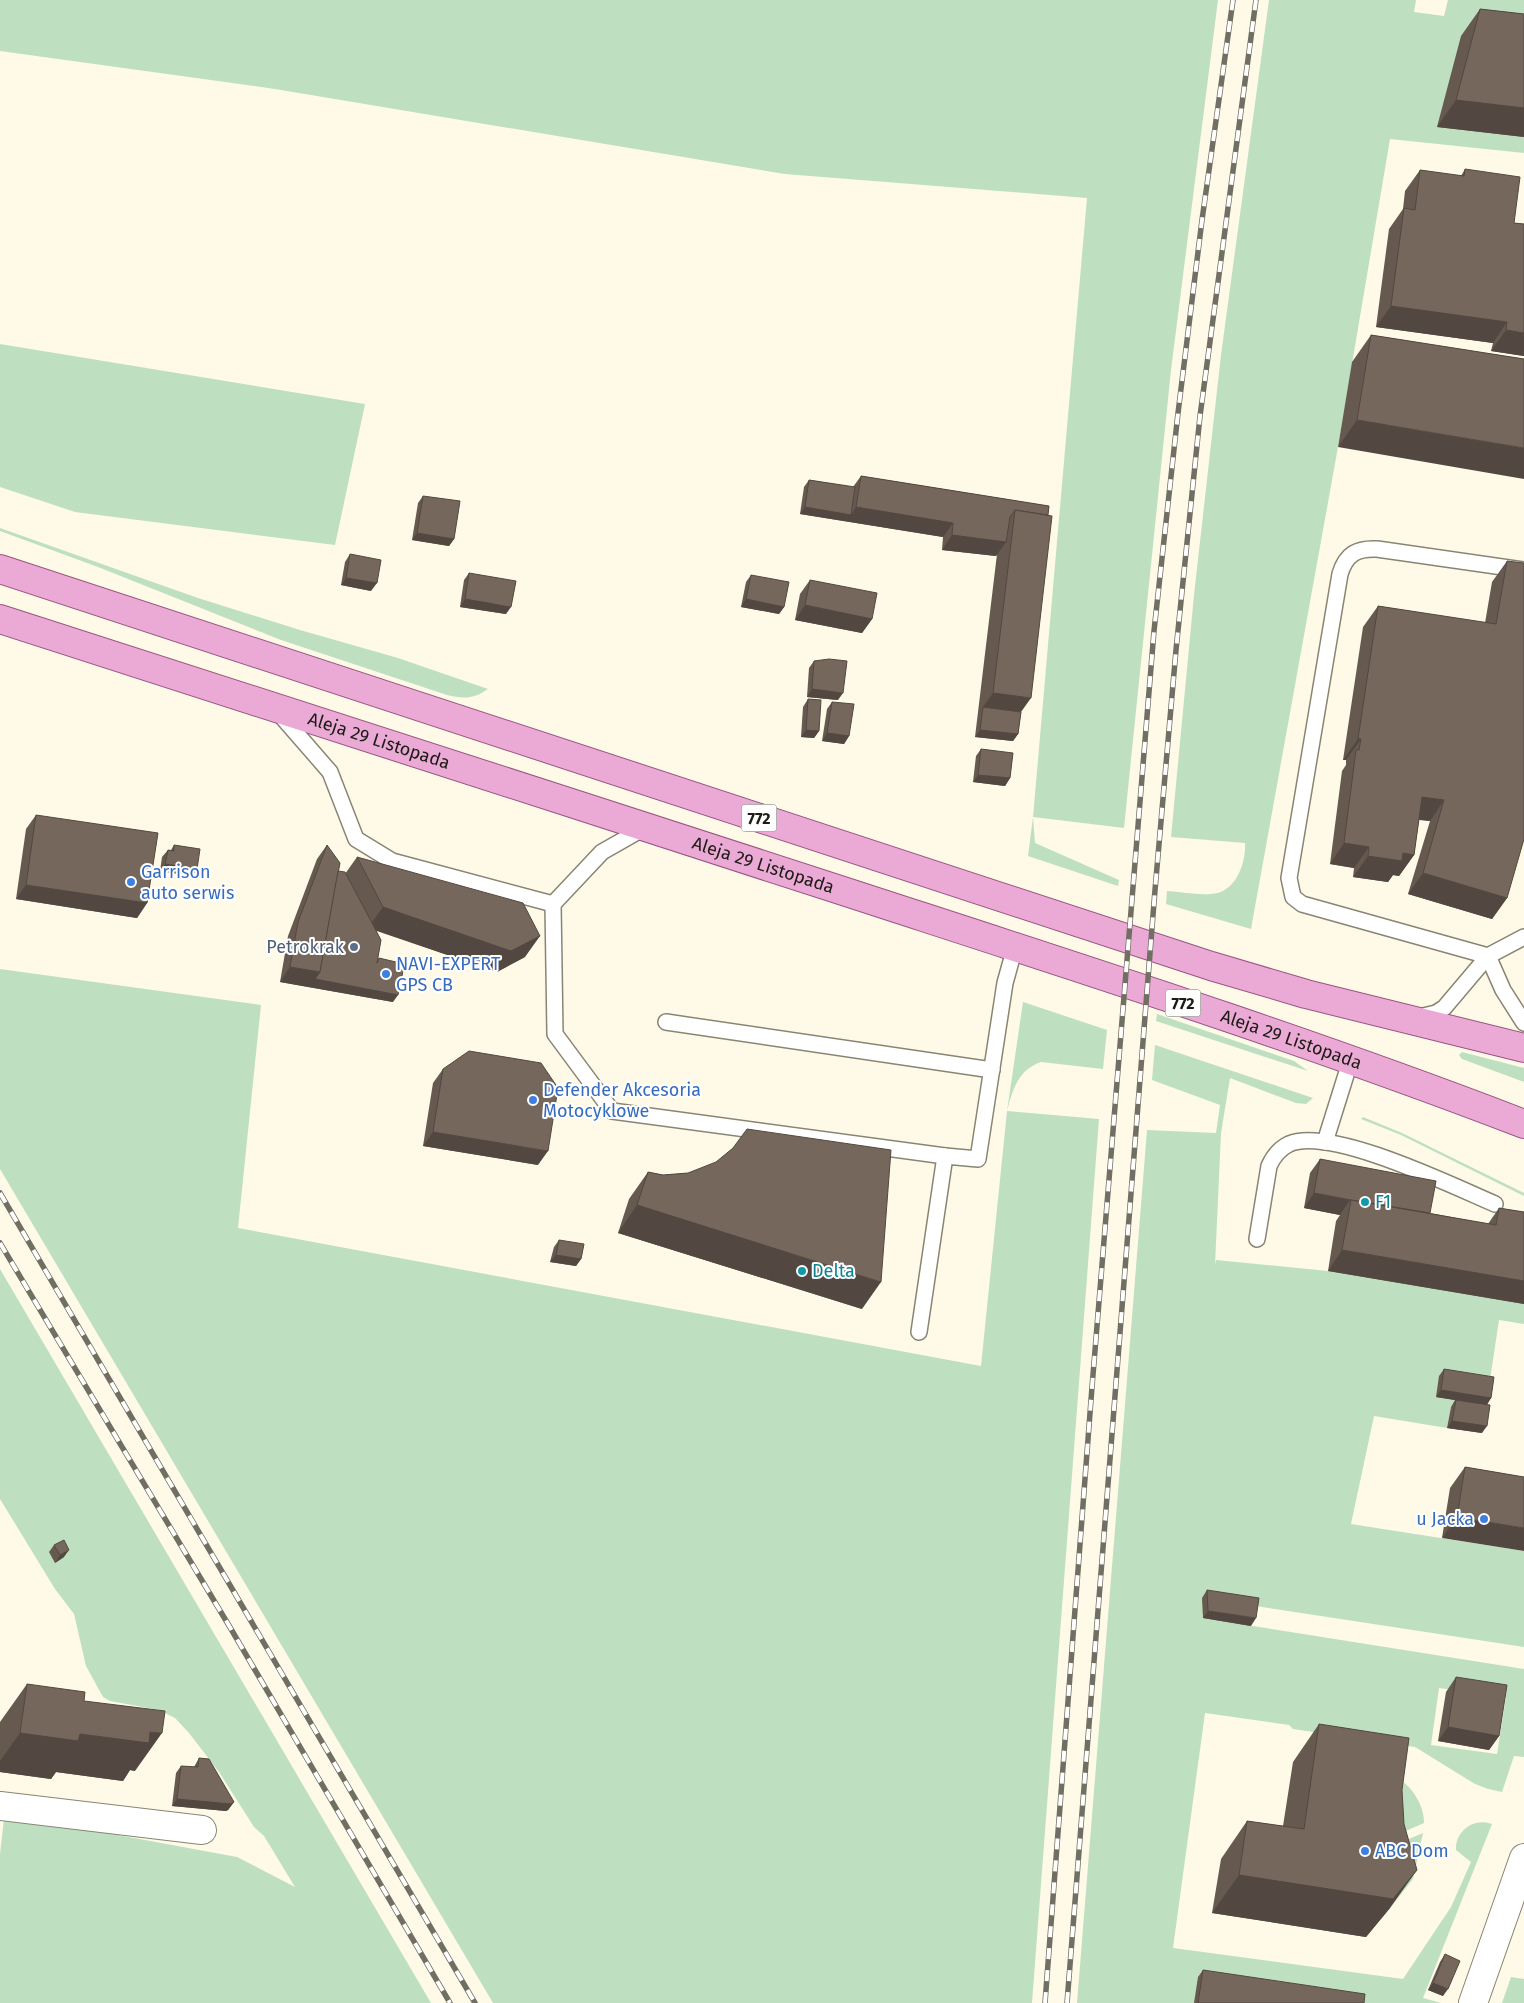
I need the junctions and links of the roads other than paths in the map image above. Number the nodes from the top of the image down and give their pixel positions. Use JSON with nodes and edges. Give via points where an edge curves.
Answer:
{"nodes":[{"id":1,"x":0,"y":570,"type":"edge"},
{"id":2,"x":1524,"y":570,"type":"edge"},
{"id":3,"x":0,"y":619,"type":"edge"},
{"id":4,"x":272,"y":705,"type":"junction"},
{"id":5,"x":646,"y":827,"type":"junction"},
{"id":6,"x":553,"y":904,"type":"junction"},
{"id":7,"x":1524,"y":936,"type":"edge"},
{"id":8,"x":1015,"y":947,"type":"junction"},
{"id":9,"x":1488,"y":956,"type":"junction"},
{"id":10,"x":1400,"y":1017,"type":"junction"},
{"id":11,"x":666,"y":1022,"type":"dead end"},
{"id":12,"x":1524,"y":1024,"type":"edge"},
{"id":13,"x":1524,"y":1048,"type":"edge"},
{"id":14,"x":1350,"y":1059,"type":"junction"},
{"id":15,"x":992,"y":1070,"type":"junction"},
{"id":16,"x":1524,"y":1124,"type":"edge"},
{"id":17,"x":1325,"y":1142,"type":"junction"},
{"id":18,"x":945,"y":1156,"type":"junction"},
{"id":19,"x":1494,"y":1204,"type":"dead end"},
{"id":20,"x":1257,"y":1239,"type":"dead end"},
{"id":21,"x":919,"y":1332,"type":"dead end"},
{"id":22,"x":0,"y":1806,"type":"edge"},
{"id":23,"x":202,"y":1830,"type":"dead end"},
{"id":24,"x":1524,"y":1858,"type":"edge"},
{"id":25,"x":1473,"y":2003,"type":"edge"}],
"edges":[{"from":1,"to":10,"type":"main road","number":"772","via":[[1211,966]]},
{"from":2,"to":9,"type":"lane","via":[[1377,549],[1357,550],[1347,557],[1340,574],[1289,878],[1293,897],[1302,904]]},
{"from":3,"to":4,"type":"main road","name":"Aleja 29 Listopada","number":"772"},
{"from":4,"to":5,"type":"main road","name":"Aleja 29 Listopada","number":"772"},
{"from":4,"to":6,"type":"lane","via":[[330,772],[356,840],[392,861]]},
{"from":5,"to":6,"type":"lane","via":[[602,852]]},
{"from":5,"to":8,"type":"main road","name":"Aleja 29 Listopada","number":"772"},
{"from":6,"to":18,"type":"lane","via":[[555,1034],[612,1111]]},
{"from":7,"to":9,"type":"lane"},
{"from":8,"to":14,"type":"main road","name":"Aleja 29 Listopada","number":"772"},
{"from":8,"to":15,"type":"lane","via":[[1005,983]]},
{"from":9,"to":10,"type":"lane","via":[[1444,1008],[1425,1016]]},
{"from":9,"to":12,"type":"lane","via":[[1503,990]]},
{"from":10,"to":13,"type":"main road","number":"772"},
{"from":11,"to":15,"type":"lane"},
{"from":14,"to":16,"type":"main road","name":"Aleja 29 Listopada","number":"772"},
{"from":14,"to":17,"type":"lane"},
{"from":15,"to":18,"type":"lane","via":[[978,1159]]},
{"from":17,"to":19,"type":"lane","via":[[1402,1164]]},
{"from":17,"to":20,"type":"lane","via":[[1313,1140],[1289,1144],[1274,1157],[1269,1166]]},
{"from":18,"to":21,"type":"lane"},
{"from":22,"to":23,"type":"street"},
{"from":24,"to":25,"type":"street"}]}
